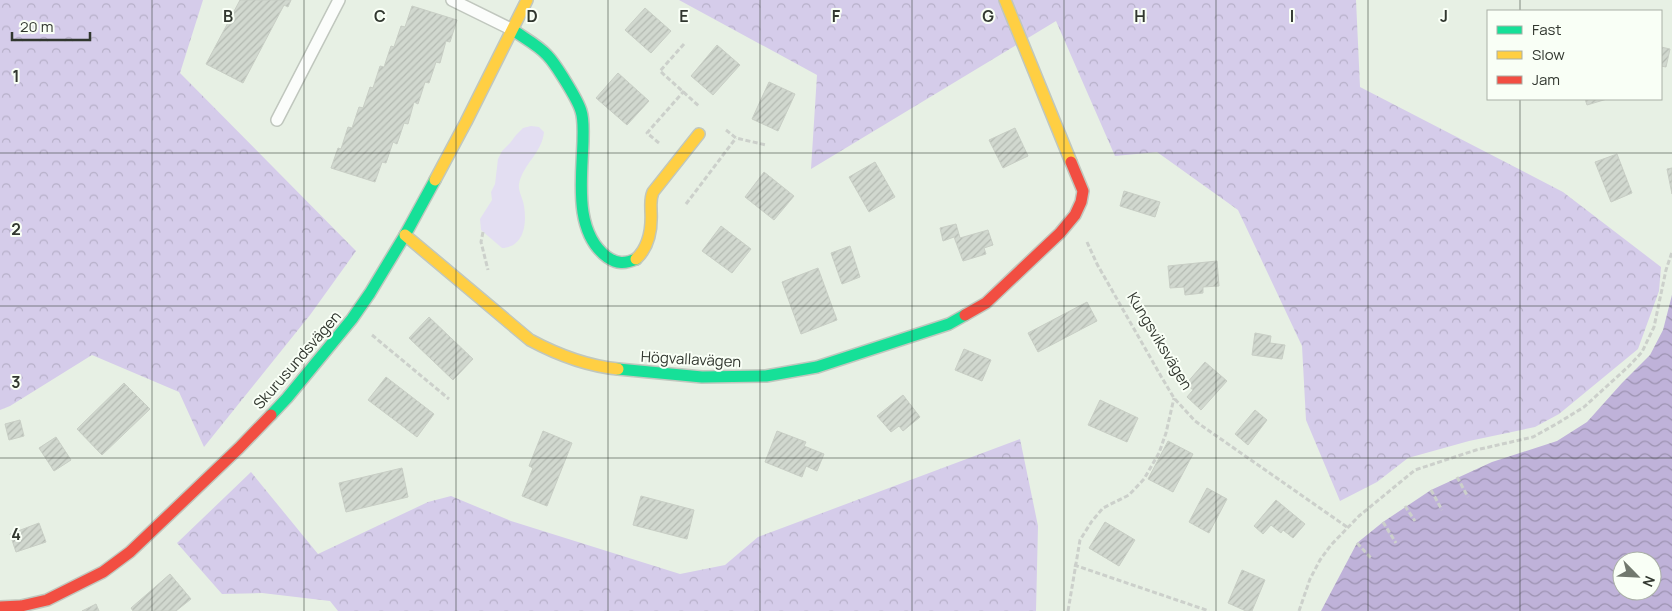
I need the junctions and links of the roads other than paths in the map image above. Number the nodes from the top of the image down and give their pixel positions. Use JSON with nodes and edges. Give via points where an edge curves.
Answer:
{"nodes":[{"id":1,"x":339,"y":0,"type":"edge"},
{"id":2,"x":452,"y":0,"type":"edge"},
{"id":3,"x":528,"y":0,"type":"edge"},
{"id":4,"x":1005,"y":0,"type":"edge"},
{"id":5,"x":513,"y":30,"type":"junction"},
{"id":6,"x":277,"y":120,"type":"dead end"},
{"id":7,"x":699,"y":134,"type":"dead end"},
{"id":8,"x":405,"y":235,"type":"junction"},
{"id":9,"x":0,"y":607,"type":"edge"}],
"edges":[{"from":1,"to":6,"type":"lane"},
{"from":2,"to":5,"type":"lane"},
{"from":3,"to":5,"type":"street","name":"Skurusundsvägen"},
{"from":4,"to":8,"type":"street","name":"Högvallavägen","via":[[1083,191],[1075,215],[1060,233],[986,302],[949,324],[817,367],[766,376],[702,378],[607,368],[575,360],[530,340]]},
{"from":5,"to":7,"type":"street","via":[[547,54],[581,111],[582,204],[592,239],[604,255],[626,263],[640,255],[651,232],[651,196]]},
{"from":5,"to":8,"type":"street","name":"Skurusundsvägen"},
{"from":8,"to":9,"type":"street","name":"Skurusundsvägen","via":[[352,319],[287,398],[130,552],[103,572],[47,600]]}]}
